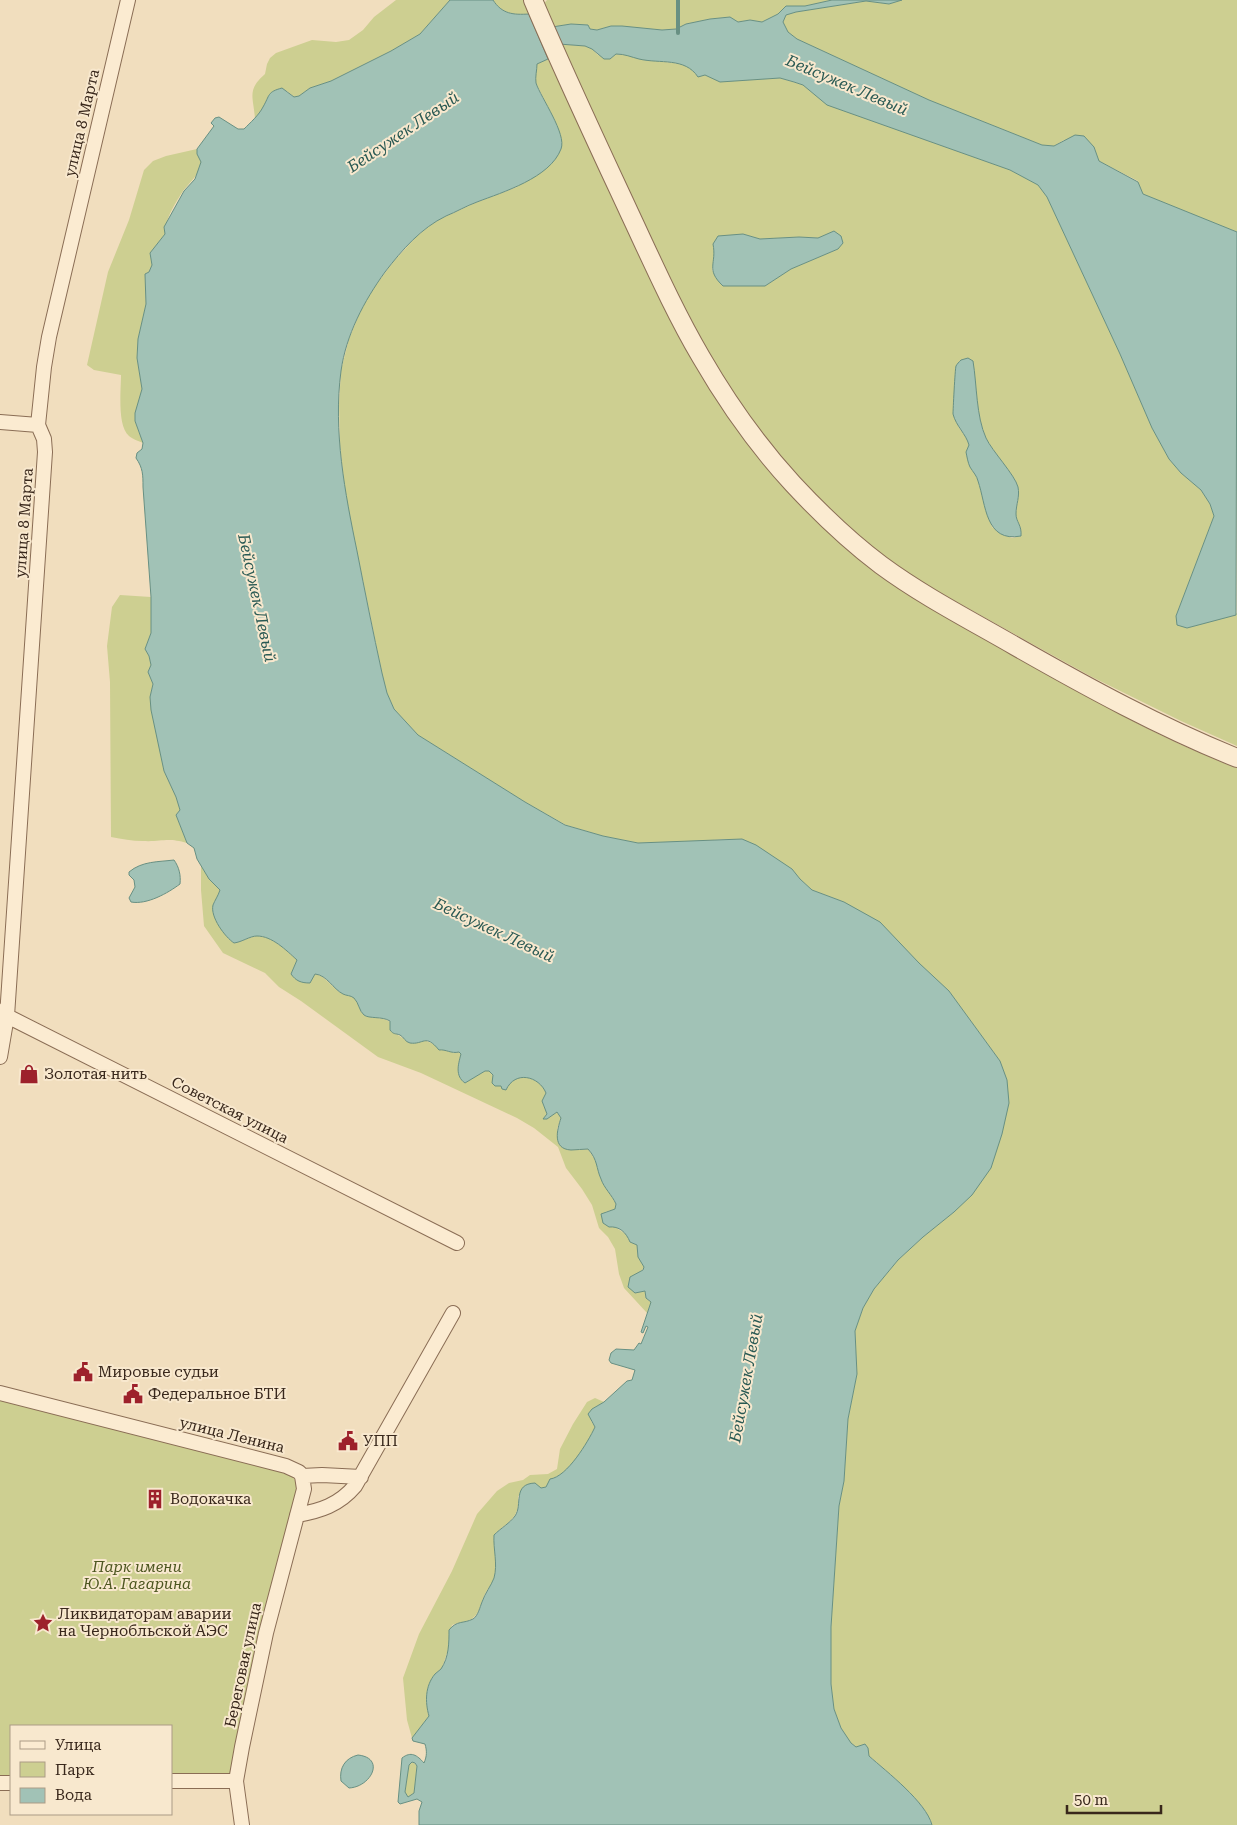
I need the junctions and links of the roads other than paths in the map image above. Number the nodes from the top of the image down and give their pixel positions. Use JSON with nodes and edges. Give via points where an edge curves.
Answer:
{"nodes":[{"id":1,"x":128,"y":0,"type":"edge"},
{"id":2,"x":533,"y":0,"type":"edge"},
{"id":3,"x":0,"y":422,"type":"edge"},
{"id":4,"x":38,"y":425,"type":"junction"},
{"id":5,"x":1237,"y":758,"type":"edge"},
{"id":6,"x":0,"y":996,"type":"edge"},
{"id":7,"x":7,"y":1016,"type":"junction"},
{"id":8,"x":0,"y":1057,"type":"edge"},
{"id":9,"x":457,"y":1243,"type":"dead end"},
{"id":10,"x":453,"y":1313,"type":"dead end"},
{"id":11,"x":0,"y":1393,"type":"edge"},
{"id":12,"x":302,"y":1476,"type":"junction"},
{"id":13,"x":361,"y":1477,"type":"junction"},
{"id":14,"x":297,"y":1515,"type":"junction"},
{"id":15,"x":172,"y":1781,"type":"edge"},
{"id":16,"x":236,"y":1781,"type":"junction"},
{"id":17,"x":242,"y":1825,"type":"edge"}],
"edges":[{"from":1,"to":4,"type":"street","name":"улица 8 Марта","via":[[54,312]]},
{"from":2,"to":5,"type":"street","via":[[563,71],[701,357],[769,456],[799,490],[854,543],[920,592],[1074,680],[1163,726]]},
{"from":3,"to":4,"type":"street"},
{"from":4,"to":7,"type":"street","name":"улица 8 Марта","via":[[45,452]]},
{"from":6,"to":7,"type":"street"},
{"from":7,"to":8,"type":"street","name":"улица 8 Марта"},
{"from":7,"to":9,"type":"street","name":"Советская улица"},
{"from":10,"to":13,"type":"street"},
{"from":11,"to":12,"type":"street","name":"улица Ленина","via":[[286,1466]]},
{"from":12,"to":13,"type":"street","name":"улица Ленина"},
{"from":12,"to":14,"type":"street","name":"Береговая улица","via":[[304,1489]]},
{"from":13,"to":14,"type":"street","via":[[339,1501],[315,1512]]},
{"from":14,"to":16,"type":"street","name":"Береговая улица","via":[[266,1632]]},
{"from":15,"to":16,"type":"street"},
{"from":16,"to":17,"type":"street","name":"Береговая улица"}]}
